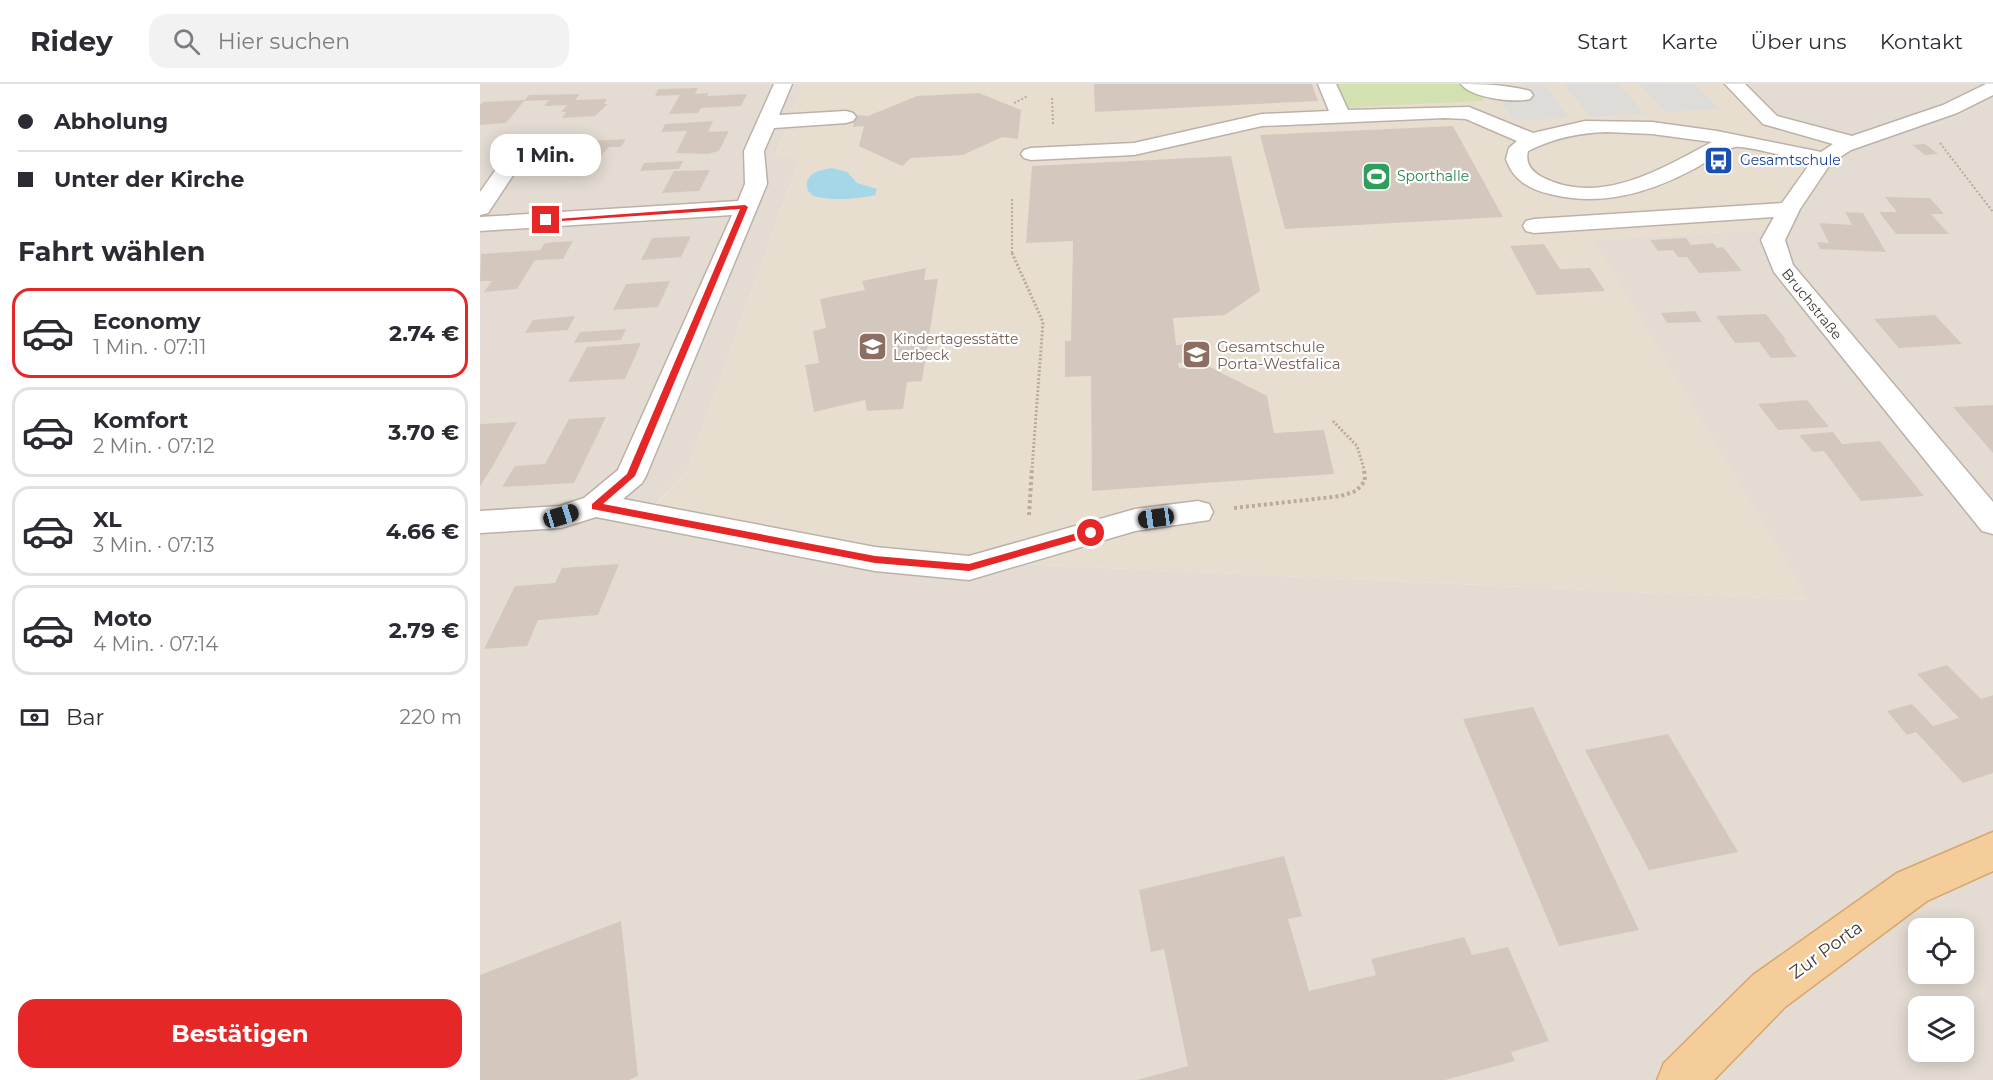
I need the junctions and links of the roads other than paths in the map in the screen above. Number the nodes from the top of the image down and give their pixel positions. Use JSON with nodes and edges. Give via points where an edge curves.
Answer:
{"nodes":[{"id":1,"x":783,"y":84,"type":"edge"},
{"id":2,"x":1327,"y":84,"type":"edge"},
{"id":3,"x":1470,"y":84,"type":"edge"},
{"id":4,"x":1734,"y":84,"type":"edge"},
{"id":5,"x":1993,"y":88,"type":"edge"},
{"id":6,"x":1523,"y":95,"type":"dead end"},
{"id":7,"x":846,"y":117,"type":"dead end"},
{"id":8,"x":1341,"y":117,"type":"junction"},
{"id":9,"x":768,"y":122,"type":"junction"},
{"id":10,"x":1733,"y":140,"type":"junction"},
{"id":11,"x":1534,"y":141,"type":"junction"},
{"id":12,"x":1853,"y":143,"type":"junction"},
{"id":13,"x":523,"y":145,"type":"dead end"},
{"id":14,"x":1031,"y":154,"type":"dead end"},
{"id":15,"x":1824,"y":159,"type":"junction"},
{"id":16,"x":745,"y":207,"type":"junction"},
{"id":17,"x":480,"y":208,"type":"edge"},
{"id":18,"x":1790,"y":209,"type":"junction"},
{"id":19,"x":480,"y":224,"type":"edge"},
{"id":20,"x":1534,"y":226,"type":"dead end"},
{"id":21,"x":595,"y":506,"type":"junction"},
{"id":22,"x":1198,"y":512,"type":"road end"},
{"id":23,"x":480,"y":522,"type":"edge"},
{"id":24,"x":1993,"y":523,"type":"edge"},
{"id":25,"x":1993,"y":851,"type":"edge"},
{"id":26,"x":1681,"y":1080,"type":"edge"}],
"edges":[{"from":1,"to":9,"type":"street"},
{"from":2,"to":8,"type":"street"},
{"from":3,"to":6,"type":"street","via":[[1484,92]]},
{"from":4,"to":12,"type":"street","via":[[1770,120]]},
{"from":5,"to":12,"type":"street","name":"Bruchstraße","via":[[1950,109]]},
{"from":7,"to":9,"type":"street"},
{"from":8,"to":11,"type":"street","via":[[1469,113]]},
{"from":8,"to":14,"type":"street","via":[[1262,120],[1134,149]]},
{"from":9,"to":16,"type":"street","via":[[754,151],[756,184]]},
{"from":10,"to":11,"type":"street","via":[[1615,127],[1556,133]]},
{"from":10,"to":11,"type":"street","via":[[1646,184],[1593,194],[1561,190],[1521,171],[1516,159],[1519,148]]},
{"from":10,"to":15,"type":"street"},
{"from":12,"to":15,"type":"street","name":"Bruchstraße"},
{"from":13,"to":17,"type":"street"},
{"from":15,"to":18,"type":"street","name":"Bruchstraße"},
{"from":16,"to":19,"type":"street"},
{"from":16,"to":21,"type":"street","via":[[631,476]]},
{"from":18,"to":20,"type":"street"},
{"from":18,"to":24,"type":"street","name":"Bruchstraße","via":[[1773,240],[1782,267]]},
{"from":21,"to":22,"type":"street","via":[[875,559],[969,568],[1135,520]]},
{"from":21,"to":23,"type":"street","via":[[561,516]]},
{"from":25,"to":26,"type":"main road","name":"Zur Porta","via":[[1912,887],[1769,991]]}]}
